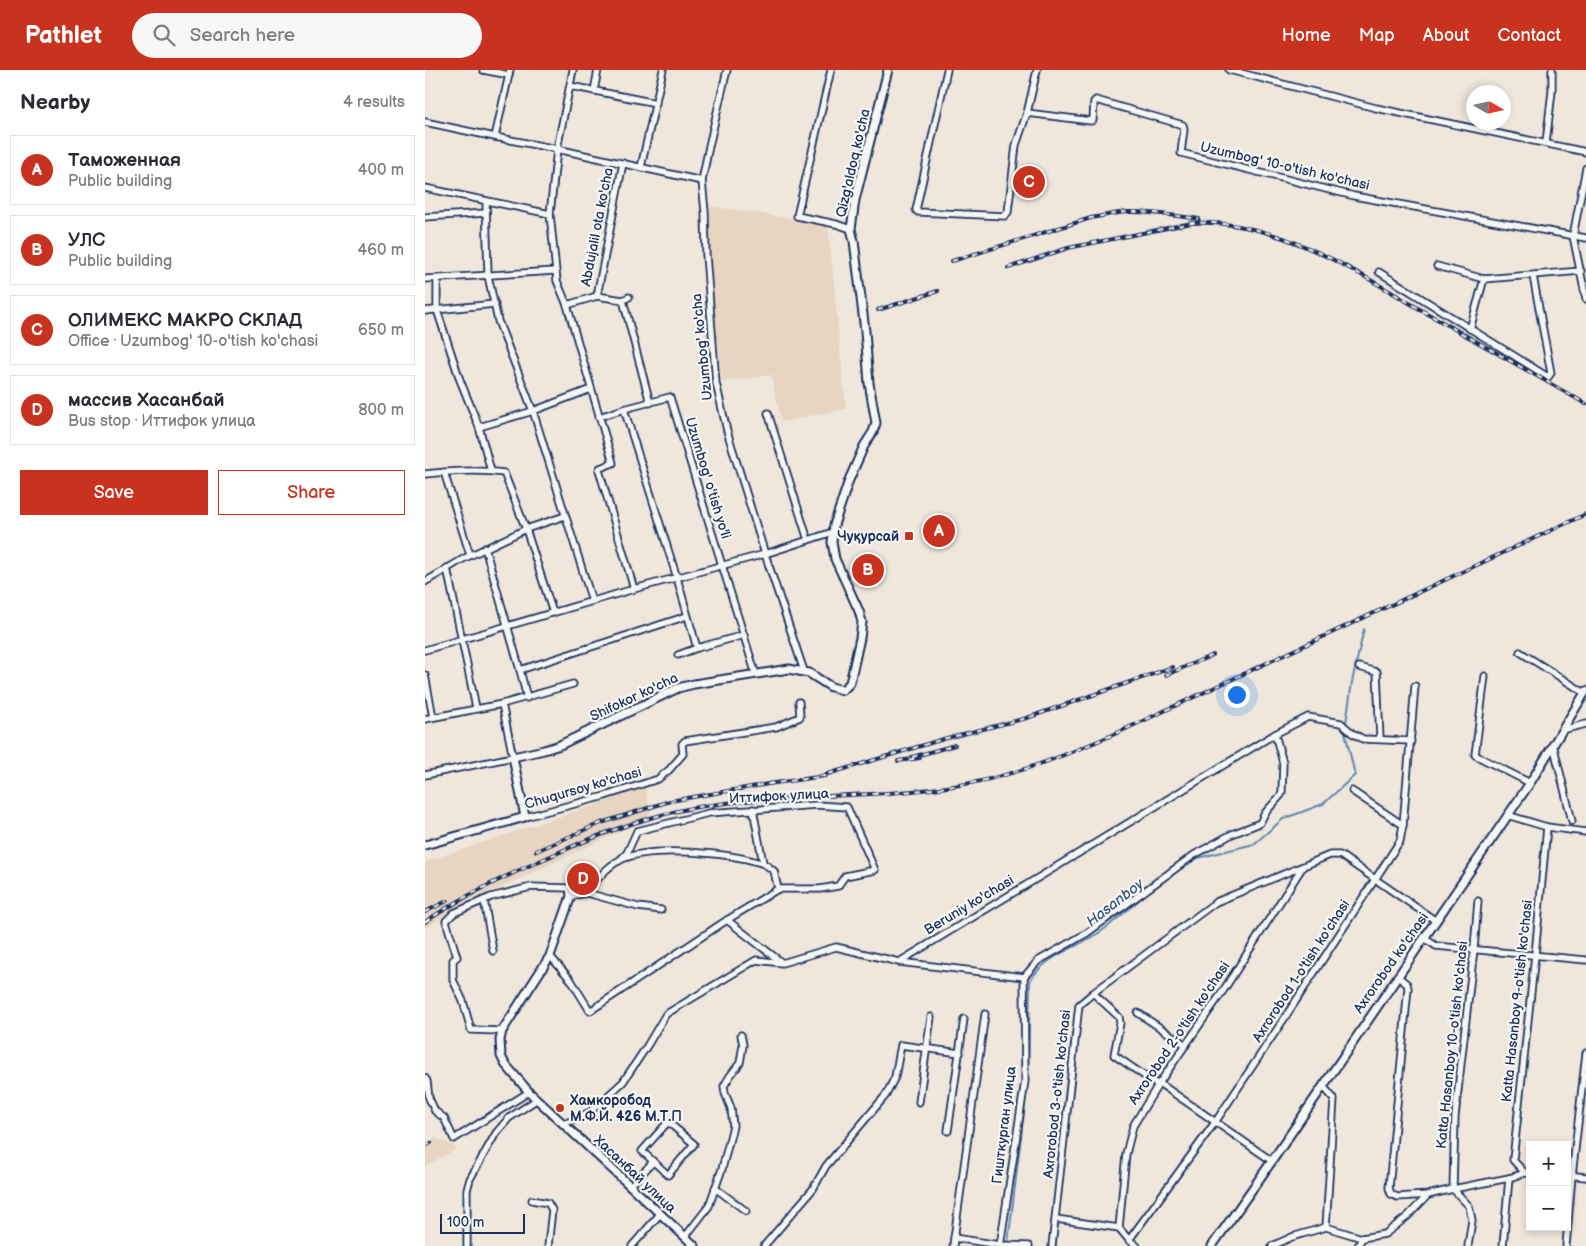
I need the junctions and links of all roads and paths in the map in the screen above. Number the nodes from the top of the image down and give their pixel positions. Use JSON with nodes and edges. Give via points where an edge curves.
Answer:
{"nodes":[{"id":1,"x":483,"y":70,"type":"edge"},
{"id":2,"x":573,"y":70,"type":"edge"},
{"id":3,"x":598,"y":70,"type":"edge"},
{"id":4,"x":663,"y":70,"type":"edge"},
{"id":5,"x":727,"y":70,"type":"edge"},
{"id":6,"x":831,"y":70,"type":"edge"},
{"id":7,"x":888,"y":70,"type":"edge"},
{"id":8,"x":947,"y":70,"type":"edge"},
{"id":9,"x":1037,"y":70,"type":"edge"},
{"id":10,"x":1229,"y":70,"type":"edge"},
{"id":11,"x":1552,"y":70,"type":"edge"},
{"id":12,"x":509,"y":73,"type":"edge"},
{"id":13,"x":570,"y":86,"type":"junction"},
{"id":14,"x":594,"y":91,"type":"junction"},
{"id":15,"x":656,"y":103,"type":"junction"},
{"id":16,"x":1027,"y":113,"type":"junction"},
{"id":17,"x":425,"y":122,"type":"edge"},
{"id":18,"x":495,"y":138,"type":"junction"},
{"id":19,"x":1545,"y":143,"type":"junction"},
{"id":20,"x":557,"y":149,"type":"junction"},
{"id":21,"x":1586,"y":152,"type":"edge"},
{"id":22,"x":623,"y":163,"type":"junction"},
{"id":23,"x":641,"y":167,"type":"junction"},
{"id":24,"x":1586,"y":168,"type":"edge"},
{"id":25,"x":702,"y":181,"type":"junction"},
{"id":26,"x":425,"y":188,"type":"edge"},
{"id":27,"x":486,"y":201,"type":"junction"},
{"id":28,"x":486,"y":213,"type":"junction"},
{"id":29,"x":550,"y":214,"type":"junction"},
{"id":30,"x":425,"y":217,"type":"edge"},
{"id":31,"x":851,"y":229,"type":"junction"},
{"id":32,"x":1573,"y":236,"type":"junction"},
{"id":33,"x":1586,"y":238,"type":"edge"},
{"id":34,"x":1437,"y":266,"type":"dead end"},
{"id":35,"x":555,"y":271,"type":"junction"},
{"id":36,"x":1581,"y":271,"type":"junction"},
{"id":37,"x":1379,"y":272,"type":"dead end"},
{"id":38,"x":488,"y":276,"type":"junction"},
{"id":39,"x":1533,"y":276,"type":"junction"},
{"id":40,"x":425,"y":279,"type":"edge"},
{"id":41,"x":437,"y":279,"type":"junction"},
{"id":42,"x":1484,"y":279,"type":"junction"},
{"id":43,"x":597,"y":296,"type":"junction"},
{"id":44,"x":629,"y":297,"type":"dead end"},
{"id":45,"x":1586,"y":299,"type":"edge"},
{"id":46,"x":623,"y":300,"type":"junction"},
{"id":47,"x":495,"y":304,"type":"junction"},
{"id":48,"x":567,"y":305,"type":"junction"},
{"id":49,"x":437,"y":310,"type":"junction"},
{"id":50,"x":425,"y":311,"type":"edge"},
{"id":51,"x":1470,"y":329,"type":"junction"},
{"id":52,"x":591,"y":389,"type":"junction"},
{"id":53,"x":650,"y":403,"type":"junction"},
{"id":54,"x":624,"y":409,"type":"junction"},
{"id":55,"x":533,"y":411,"type":"junction"},
{"id":56,"x":768,"y":413,"type":"dead end"},
{"id":57,"x":599,"y":417,"type":"junction"},
{"id":58,"x":479,"y":427,"type":"junction"},
{"id":59,"x":491,"y":471,"type":"junction"},
{"id":60,"x":444,"y":472,"type":"junction"},
{"id":61,"x":425,"y":474,"type":"edge"},
{"id":62,"x":565,"y":516,"type":"junction"},
{"id":63,"x":525,"y":529,"type":"junction"},
{"id":64,"x":833,"y":532,"type":"junction"},
{"id":65,"x":808,"y":540,"type":"junction"},
{"id":66,"x":485,"y":548,"type":"junction"},
{"id":67,"x":765,"y":554,"type":"junction"},
{"id":68,"x":470,"y":555,"type":"junction"},
{"id":69,"x":722,"y":566,"type":"junction"},
{"id":70,"x":447,"y":568,"type":"junction"},
{"id":71,"x":677,"y":578,"type":"junction"},
{"id":72,"x":425,"y":582,"type":"edge"},
{"id":73,"x":634,"y":589,"type":"junction"},
{"id":74,"x":592,"y":601,"type":"junction"},
{"id":75,"x":553,"y":613,"type":"junction"},
{"id":76,"x":687,"y":616,"type":"junction"},
{"id":77,"x":508,"y":626,"type":"junction"},
{"id":78,"x":743,"y":635,"type":"junction"},
{"id":79,"x":461,"y":640,"type":"junction"},
{"id":80,"x":697,"y":648,"type":"junction"},
{"id":81,"x":425,"y":650,"type":"edge"},
{"id":82,"x":1521,"y":652,"type":"dead end"},
{"id":83,"x":678,"y":655,"type":"dead end"},
{"id":84,"x":1359,"y":667,"type":"dead end"},
{"id":85,"x":520,"y":670,"type":"junction"},
{"id":86,"x":804,"y":671,"type":"junction"},
{"id":87,"x":425,"y":675,"type":"edge"},
{"id":88,"x":757,"y":675,"type":"junction"},
{"id":89,"x":1485,"y":676,"type":"dead end"},
{"id":90,"x":573,"y":684,"type":"dead end"},
{"id":91,"x":1415,"y":686,"type":"dead end"},
{"id":92,"x":1585,"y":692,"type":"edge"},
{"id":93,"x":527,"y":698,"type":"junction"},
{"id":94,"x":799,"y":702,"type":"dead end"},
{"id":95,"x":502,"y":704,"type":"junction"},
{"id":96,"x":475,"y":708,"type":"junction"},
{"id":97,"x":433,"y":717,"type":"junction"},
{"id":98,"x":425,"y":719,"type":"edge"},
{"id":99,"x":1586,"y":724,"type":"edge"},
{"id":100,"x":1562,"y":730,"type":"junction"},
{"id":101,"x":1275,"y":734,"type":"junction"},
{"id":102,"x":1380,"y":739,"type":"junction"},
{"id":103,"x":1411,"y":741,"type":"junction"},
{"id":104,"x":1553,"y":744,"type":"junction"},
{"id":105,"x":513,"y":757,"type":"junction"},
{"id":106,"x":425,"y":775,"type":"edge"},
{"id":107,"x":1530,"y":783,"type":"junction"},
{"id":108,"x":1353,"y":791,"type":"dead end"},
{"id":109,"x":753,"y":809,"type":"junction"},
{"id":110,"x":1507,"y":815,"type":"junction"},
{"id":111,"x":525,"y":817,"type":"junction"},
{"id":112,"x":1573,"y":821,"type":"dead end"},
{"id":113,"x":1403,"y":825,"type":"junction"},
{"id":114,"x":1547,"y":827,"type":"junction"},
{"id":115,"x":1586,"y":832,"type":"edge"},
{"id":116,"x":425,"y":845,"type":"edge"},
{"id":117,"x":619,"y":861,"type":"junction"},
{"id":118,"x":763,"y":863,"type":"junction"},
{"id":119,"x":1302,"y":868,"type":"junction"},
{"id":120,"x":1375,"y":881,"type":"junction"},
{"id":121,"x":778,"y":889,"type":"junction"},
{"id":122,"x":571,"y":892,"type":"junction"},
{"id":123,"x":587,"y":893,"type":"junction"},
{"id":124,"x":484,"y":900,"type":"junction"},
{"id":125,"x":1478,"y":900,"type":"dead end"},
{"id":126,"x":661,"y":910,"type":"dead end"},
{"id":127,"x":727,"y":920,"type":"junction"},
{"id":128,"x":1435,"y":921,"type":"junction"},
{"id":129,"x":1424,"y":938,"type":"junction"},
{"id":130,"x":1475,"y":949,"type":"junction"},
{"id":131,"x":493,"y":951,"type":"dead end"},
{"id":132,"x":1535,"y":955,"type":"junction"},
{"id":133,"x":549,"y":956,"type":"junction"},
{"id":134,"x":1586,"y":960,"type":"edge"},
{"id":135,"x":899,"y":962,"type":"junction"},
{"id":136,"x":782,"y":963,"type":"junction"},
{"id":137,"x":1397,"y":976,"type":"junction"},
{"id":138,"x":1024,"y":977,"type":"junction"},
{"id":139,"x":1093,"y":993,"type":"junction"},
{"id":140,"x":1138,"y":1013,"type":"dead end"},
{"id":141,"x":985,"y":1014,"type":"dead end"},
{"id":142,"x":931,"y":1017,"type":"dead end"},
{"id":143,"x":965,"y":1019,"type":"dead end"},
{"id":144,"x":502,"y":1031,"type":"junction"},
{"id":145,"x":741,"y":1035,"type":"dead end"},
{"id":146,"x":1186,"y":1045,"type":"junction"},
{"id":147,"x":927,"y":1048,"type":"junction"},
{"id":148,"x":960,"y":1052,"type":"junction"},
{"id":149,"x":1586,"y":1054,"type":"edge"},
{"id":150,"x":425,"y":1078,"type":"edge"},
{"id":151,"x":1159,"y":1084,"type":"junction"},
{"id":152,"x":1323,"y":1086,"type":"junction"},
{"id":153,"x":529,"y":1092,"type":"junction"},
{"id":154,"x":536,"y":1100,"type":"junction"},
{"id":155,"x":919,"y":1102,"type":"dead end"},
{"id":156,"x":1216,"y":1121,"type":"junction"},
{"id":157,"x":564,"y":1124,"type":"junction"},
{"id":158,"x":948,"y":1131,"type":"dead end"},
{"id":159,"x":653,"y":1162,"type":"junction"},
{"id":160,"x":1272,"y":1162,"type":"junction"},
{"id":161,"x":1571,"y":1168,"type":"edge"},
{"id":162,"x":1526,"y":1172,"type":"edge"},
{"id":163,"x":1526,"y":1173,"type":"edge"},
{"id":164,"x":1571,"y":1176,"type":"edge"},
{"id":165,"x":1586,"y":1177,"type":"edge"},
{"id":166,"x":1509,"y":1178,"type":"junction"},
{"id":167,"x":630,"y":1186,"type":"junction"},
{"id":168,"x":1569,"y":1186,"type":"edge"},
{"id":169,"x":715,"y":1188,"type":"junction"},
{"id":170,"x":1453,"y":1189,"type":"junction"},
{"id":171,"x":1428,"y":1196,"type":"junction"},
{"id":172,"x":532,"y":1200,"type":"dead end"},
{"id":173,"x":746,"y":1211,"type":"dead end"},
{"id":174,"x":660,"y":1214,"type":"junction"},
{"id":175,"x":1056,"y":1219,"type":"junction"},
{"id":176,"x":1326,"y":1227,"type":"junction"},
{"id":177,"x":1119,"y":1228,"type":"junction"},
{"id":178,"x":685,"y":1237,"type":"junction"},
{"id":179,"x":954,"y":1238,"type":"junction"},
{"id":180,"x":1362,"y":1238,"type":"junction"},
{"id":181,"x":1129,"y":1240,"type":"junction"},
{"id":182,"x":1000,"y":1245,"type":"edge"},
{"id":183,"x":467,"y":1246,"type":"edge"},
{"id":184,"x":548,"y":1246,"type":"edge"},
{"id":185,"x":632,"y":1246,"type":"edge"},
{"id":186,"x":695,"y":1246,"type":"edge"},
{"id":187,"x":764,"y":1246,"type":"edge"},
{"id":188,"x":953,"y":1246,"type":"edge"},
{"id":189,"x":1029,"y":1246,"type":"edge"},
{"id":190,"x":1052,"y":1246,"type":"edge"},
{"id":191,"x":1137,"y":1246,"type":"edge"},
{"id":192,"x":1212,"y":1246,"type":"edge"},
{"id":193,"x":1272,"y":1246,"type":"edge"},
{"id":194,"x":1358,"y":1246,"type":"edge"},
{"id":195,"x":1468,"y":1246,"type":"edge"},
{"id":196,"x":1503,"y":1246,"type":"edge"},
{"id":197,"x":1566,"y":1246,"type":"edge"}],
"edges":[{"from":1,"to":12,"type":"street"},
{"from":2,"to":13,"type":"street"},
{"from":3,"to":14,"type":"street"},
{"from":4,"to":15,"type":"street"},
{"from":5,"to":25,"type":"street","name":"Uzumbog' ko'cha"},
{"from":6,"to":31,"type":"street","via":[[797,216]]},
{"from":7,"to":31,"type":"street","name":"Qizg'aldoq ko'cha","via":[[855,200]]},
{"from":8,"to":16,"type":"street","via":[[918,212],[1005,216],[1016,145]]},
{"from":9,"to":16,"type":"street"},
{"from":10,"to":19,"type":"street","via":[[1377,108]]},
{"from":11,"to":19,"type":"street"},
{"from":12,"to":18,"type":"street"},
{"from":13,"to":14,"type":"street"},
{"from":13,"to":20,"type":"street"},
{"from":14,"to":15,"type":"street"},
{"from":15,"to":23,"type":"street"},
{"from":16,"to":32,"type":"street","name":"Uzumbog' 10-o'tish ko'chasi","via":[[1091,121],[1096,100],[1183,126],[1181,154],[1354,196]]},
{"from":17,"to":18,"type":"street"},
{"from":18,"to":20,"type":"street"},
{"from":19,"to":21,"type":"street"},
{"from":20,"to":22,"type":"street"},
{"from":20,"to":29,"type":"street"},
{"from":22,"to":23,"type":"street"},
{"from":22,"to":43,"type":"street","name":"Abdujalil ota ko'cha"},
{"from":23,"to":25,"type":"street"},
{"from":24,"to":32,"type":"street"},
{"from":25,"to":67,"type":"street","name":"Uzumbog' ko'cha","via":[[717,392]]},
{"from":26,"to":27,"type":"street"},
{"from":27,"to":28,"type":"street"},
{"from":27,"to":29,"type":"street"},
{"from":28,"to":30,"type":"street"},
{"from":28,"to":38,"type":"street"},
{"from":29,"to":35,"type":"street"},
{"from":31,"to":64,"type":"street","name":"Qizg'aldoq ko'cha","via":[[876,423],[849,480]]},
{"from":32,"to":33,"type":"street","name":"Uzumbog' 10-o'tish ko'chasi"},
{"from":32,"to":36,"type":"street"},
{"from":34,"to":42,"type":"street"},
{"from":35,"to":38,"type":"street"},
{"from":35,"to":48,"type":"street"},
{"from":36,"to":39,"type":"street"},
{"from":36,"to":45,"type":"street"},
{"from":37,"to":51,"type":"street"},
{"from":38,"to":41,"type":"street"},
{"from":38,"to":47,"type":"street"},
{"from":39,"to":42,"type":"street"},
{"from":39,"to":51,"type":"street","via":[[1549,376]]},
{"from":40,"to":41,"type":"street"},
{"from":41,"to":49,"type":"street"},
{"from":42,"to":51,"type":"street"},
{"from":43,"to":46,"type":"street"},
{"from":43,"to":48,"type":"street"},
{"from":44,"to":46,"type":"street"},
{"from":46,"to":53,"type":"street"},
{"from":47,"to":49,"type":"street"},
{"from":47,"to":55,"type":"street","via":[[498,321]]},
{"from":48,"to":52,"type":"street"},
{"from":49,"to":50,"type":"street"},
{"from":49,"to":58,"type":"street"},
{"from":52,"to":55,"type":"street"},
{"from":52,"to":57,"type":"street"},
{"from":53,"to":54,"type":"street"},
{"from":53,"to":69,"type":"street","name":"Uzumbog' o'tish yo'li","via":[[670,397]]},
{"from":54,"to":57,"type":"street"},
{"from":54,"to":71,"type":"street"},
{"from":55,"to":58,"type":"street"},
{"from":55,"to":62,"type":"street"},
{"from":56,"to":65,"type":"street"},
{"from":57,"to":73,"type":"street","via":[[613,463],[599,470]]},
{"from":58,"to":59,"type":"street"},
{"from":59,"to":60,"type":"street"},
{"from":59,"to":63,"type":"street","via":[[504,473]]},
{"from":60,"to":61,"type":"street"},
{"from":60,"to":68,"type":"street"},
{"from":62,"to":63,"type":"street"},
{"from":62,"to":74,"type":"street"},
{"from":63,"to":66,"type":"street"},
{"from":63,"to":75,"type":"street"},
{"from":64,"to":65,"type":"street"},
{"from":64,"to":86,"type":"street","name":"Shifokor ko'cha","via":[[834,556],[862,625],[852,673],[848,686],[841,690]]},
{"from":65,"to":67,"type":"street"},
{"from":66,"to":68,"type":"street"},
{"from":66,"to":77,"type":"street"},
{"from":67,"to":69,"type":"street"},
{"from":67,"to":86,"type":"street","name":"Uzumbog' ko'cha"},
{"from":68,"to":70,"type":"street"},
{"from":69,"to":71,"type":"street"},
{"from":69,"to":78,"type":"street","name":"Uzumbog' o'tish yo'li"},
{"from":70,"to":72,"type":"street"},
{"from":70,"to":79,"type":"street"},
{"from":71,"to":73,"type":"street"},
{"from":71,"to":76,"type":"street"},
{"from":73,"to":74,"type":"street"},
{"from":74,"to":75,"type":"street"},
{"from":75,"to":77,"type":"street"},
{"from":76,"to":80,"type":"street"},
{"from":76,"to":85,"type":"street"},
{"from":77,"to":79,"type":"street"},
{"from":77,"to":85,"type":"street"},
{"from":78,"to":80,"type":"street"},
{"from":78,"to":88,"type":"street","name":"Uzumbog' o'tish yo'li"},
{"from":79,"to":81,"type":"street"},
{"from":79,"to":96,"type":"street"},
{"from":80,"to":83,"type":"street"},
{"from":82,"to":92,"type":"street"},
{"from":84,"to":102,"type":"street","via":[[1377,672]]},
{"from":85,"to":93,"type":"street"},
{"from":86,"to":88,"type":"street","name":"Shifokor ko'cha","via":[[785,669]]},
{"from":87,"to":97,"type":"street"},
{"from":88,"to":105,"type":"street","name":"Shifokor ko'cha","via":[[678,688],[560,745]]},
{"from":89,"to":107,"type":"street","via":[[1475,755]]},
{"from":90,"to":93,"type":"street"},
{"from":91,"to":103,"type":"street","name":"Axrorobod 1-o'tish ko'chasi"},
{"from":92,"to":100,"type":"street","name":"Axrorobod ko'chasi"},
{"from":93,"to":95,"type":"street"},
{"from":94,"to":111,"type":"street","name":"Chuqursoy ko'chasi","via":[[799,717],[776,727],[685,741],[683,754],[658,779]]},
{"from":95,"to":96,"type":"street"},
{"from":95,"to":105,"type":"street"},
{"from":96,"to":97,"type":"street"},
{"from":97,"to":98,"type":"street"},
{"from":99,"to":100,"type":"street"},
{"from":100,"to":104,"type":"street","name":"Axrorobod ko'chasi"},
{"from":101,"to":102,"type":"street","name":"Beruniy ko'chasi","via":[[1308,716],[1341,723],[1363,739]]},
{"from":101,"to":135,"type":"street","name":"Beruniy ko'chasi"},
{"from":101,"to":138,"type":"street","via":[[1283,763],[1282,792],[1260,823],[1194,855],[1087,933],[1038,961]]},
{"from":102,"to":103,"type":"street","name":"Beruniy ko'chasi"},
{"from":103,"to":113,"type":"street","name":"Axrorobod 1-o'tish ko'chasi"},
{"from":104,"to":107,"type":"street","name":"Axrorobod ko'chasi"},
{"from":104,"to":112,"type":"street"},
{"from":105,"to":106,"type":"street"},
{"from":105,"to":111,"type":"street"},
{"from":107,"to":110,"type":"street","name":"Axrorobod ko'chasi"},
{"from":108,"to":113,"type":"street"},
{"from":109,"to":117,"type":"street","name":"Иттифок улица","via":[[709,812],[637,831],[627,853]]},
{"from":109,"to":118,"type":"street"},
{"from":109,"to":121,"type":"street","name":"Иттифок улица","via":[[817,805],[847,807],[875,870],[845,876],[838,886]]},
{"from":110,"to":114,"type":"street"},
{"from":110,"to":128,"type":"street","name":"Axrorobod ko'chasi"},
{"from":111,"to":116,"type":"street","name":"Chuqursoy ko'chasi"},
{"from":113,"to":120,"type":"street","name":"Axrorobod 1-o'tish ko'chasi","via":[[1400,841]]},
{"from":114,"to":115,"type":"street"},
{"from":114,"to":132,"type":"street","name":"Katta Hasanboy 9-o'tish ko'chasi"},
{"from":117,"to":118,"type":"street","name":"Иттифок улица","via":[[669,851]]},
{"from":117,"to":123,"type":"street","name":"Иттифок улица","via":[[597,878]]},
{"from":118,"to":121,"type":"street","via":[[774,871]]},
{"from":119,"to":120,"type":"street","name":"Axrorobod 3-o'tish ko'chasi","via":[[1336,854]]},
{"from":119,"to":139,"type":"street","name":"Axrorobod 3-o'tish ko'chasi","via":[[1216,902]]},
{"from":119,"to":146,"type":"street","name":"Axrorobod 2-o'tish ko'chasi"},
{"from":120,"to":128,"type":"street","name":"Axrorobod 3-o'tish ko'chasi"},
{"from":120,"to":156,"type":"street","name":"Axrorobod 1-o'tish ko'chasi"},
{"from":121,"to":127,"type":"street"},
{"from":122,"to":123,"type":"street"},
{"from":122,"to":124,"type":"street","via":[[531,887]]},
{"from":122,"to":133,"type":"street"},
{"from":123,"to":126,"type":"street"},
{"from":124,"to":131,"type":"street"},
{"from":124,"to":144,"type":"street","via":[[454,913],[446,921],[457,958],[453,960],[453,980],[471,1030]]},
{"from":125,"to":130,"type":"street","name":"Katta Hasanboy 10-o'tish ko'chasi"},
{"from":127,"to":133,"type":"street","via":[[590,1011],[571,980]]},
{"from":127,"to":136,"type":"street"},
{"from":128,"to":129,"type":"street","name":"Axrorobod ko'chasi"},
{"from":129,"to":130,"type":"street","via":[[1436,946]]},
{"from":129,"to":137,"type":"street","name":"Axrorobod ko'chasi"},
{"from":130,"to":132,"type":"street"},
{"from":130,"to":170,"type":"street","name":"Katta Hasanboy 10-o'tish ko'chasi","via":[[1455,1117]]},
{"from":132,"to":134,"type":"street"},
{"from":132,"to":162,"type":"street","name":"Katta Hasanboy 9-o'tish ko'chasi","via":[[1513,1160]]},
{"from":133,"to":144,"type":"street"},
{"from":135,"to":136,"type":"street","via":[[836,946]]},
{"from":135,"to":138,"type":"street"},
{"from":136,"to":157,"type":"street","via":[[756,960],[666,1014],[623,1082],[590,1112]]},
{"from":137,"to":152,"type":"street","name":"Axrorobod ko'chasi"},
{"from":137,"to":171,"type":"street","via":[[1408,988],[1389,1188],[1397,1197]]},
{"from":138,"to":182,"type":"street","name":"Гишткурган улица","via":[[1025,1081]]},
{"from":139,"to":151,"type":"street","via":[[1119,1017],[1115,1055]]},
{"from":139,"to":175,"type":"street","name":"Axrorobod 3-o'tish ko'chasi","via":[[1079,1005]]},
{"from":140,"to":146,"type":"street"},
{"from":141,"to":179,"type":"street"},
{"from":142,"to":147,"type":"street"},
{"from":143,"to":148,"type":"street"},
{"from":144,"to":153,"type":"street","via":[[500,1048],[505,1064]]},
{"from":145,"to":169,"type":"street","via":[[740,1063],[724,1086],[733,1126]]},
{"from":146,"to":151,"type":"street","name":"Axrorobod 2-o'tish ko'chasi"},
{"from":147,"to":148,"type":"street"},
{"from":147,"to":155,"type":"street"},
{"from":147,"to":187,"type":"street","via":[[901,1045],[895,1077],[886,1095]]},
{"from":148,"to":158,"type":"street"},
{"from":149,"to":161,"type":"street"},
{"from":150,"to":153,"type":"street","via":[[435,1111],[444,1118],[454,1139]]},
{"from":151,"to":156,"type":"street"},
{"from":151,"to":177,"type":"street","name":"Axrorobod 2-o'tish ko'chasi","via":[[1129,1136]]},
{"from":152,"to":160,"type":"street","name":"Axrorobod ko'chasi"},
{"from":152,"to":176,"type":"street","via":[[1334,1099]]},
{"from":153,"to":154,"type":"street"},
{"from":154,"to":157,"type":"street","name":"Хасанбай улица"},
{"from":154,"to":183,"type":"street","via":[[509,1118],[496,1133],[470,1179],[467,1190]]},
{"from":156,"to":160,"type":"street"},
{"from":156,"to":181,"type":"street","name":"Axrorobod 1-o'tish ko'chasi"},
{"from":157,"to":167,"type":"street","name":"Хасанбай улица"},
{"from":159,"to":159,"type":"street","via":[[642,1151],[668,1122],[694,1144],[668,1175]]},
{"from":159,"to":167,"type":"street"},
{"from":160,"to":192,"type":"street","name":"Axrorobod ko'chasi"},
{"from":163,"to":166,"type":"street"},
{"from":164,"to":165,"type":"street"},
{"from":166,"to":170,"type":"street"},
{"from":166,"to":196,"type":"street"},
{"from":167,"to":174,"type":"street","name":"Хасанбай улица"},
{"from":168,"to":197,"type":"street"},
{"from":169,"to":173,"type":"street"},
{"from":169,"to":178,"type":"street","via":[[709,1206]]},
{"from":170,"to":171,"type":"street"},
{"from":170,"to":195,"type":"street","via":[[1469,1206],[1472,1220]]},
{"from":171,"to":180,"type":"street","via":[[1385,1234]]},
{"from":172,"to":184,"type":"street","via":[[548,1203],[552,1210]]},
{"from":174,"to":178,"type":"street","name":"Хасанбай улица"},
{"from":174,"to":185,"type":"street"},
{"from":175,"to":177,"type":"street"},
{"from":175,"to":190,"type":"street","name":"Axrorobod 3-o'tish ko'chasi"},
{"from":176,"to":180,"type":"street"},
{"from":176,"to":193,"type":"street"},
{"from":177,"to":181,"type":"street"},
{"from":178,"to":186,"type":"street","name":"Хасанбай улица"},
{"from":179,"to":182,"type":"street"},
{"from":179,"to":188,"type":"street"},
{"from":180,"to":194,"type":"street"},
{"from":181,"to":191,"type":"street"},
{"from":182,"to":189,"type":"street"}]}
